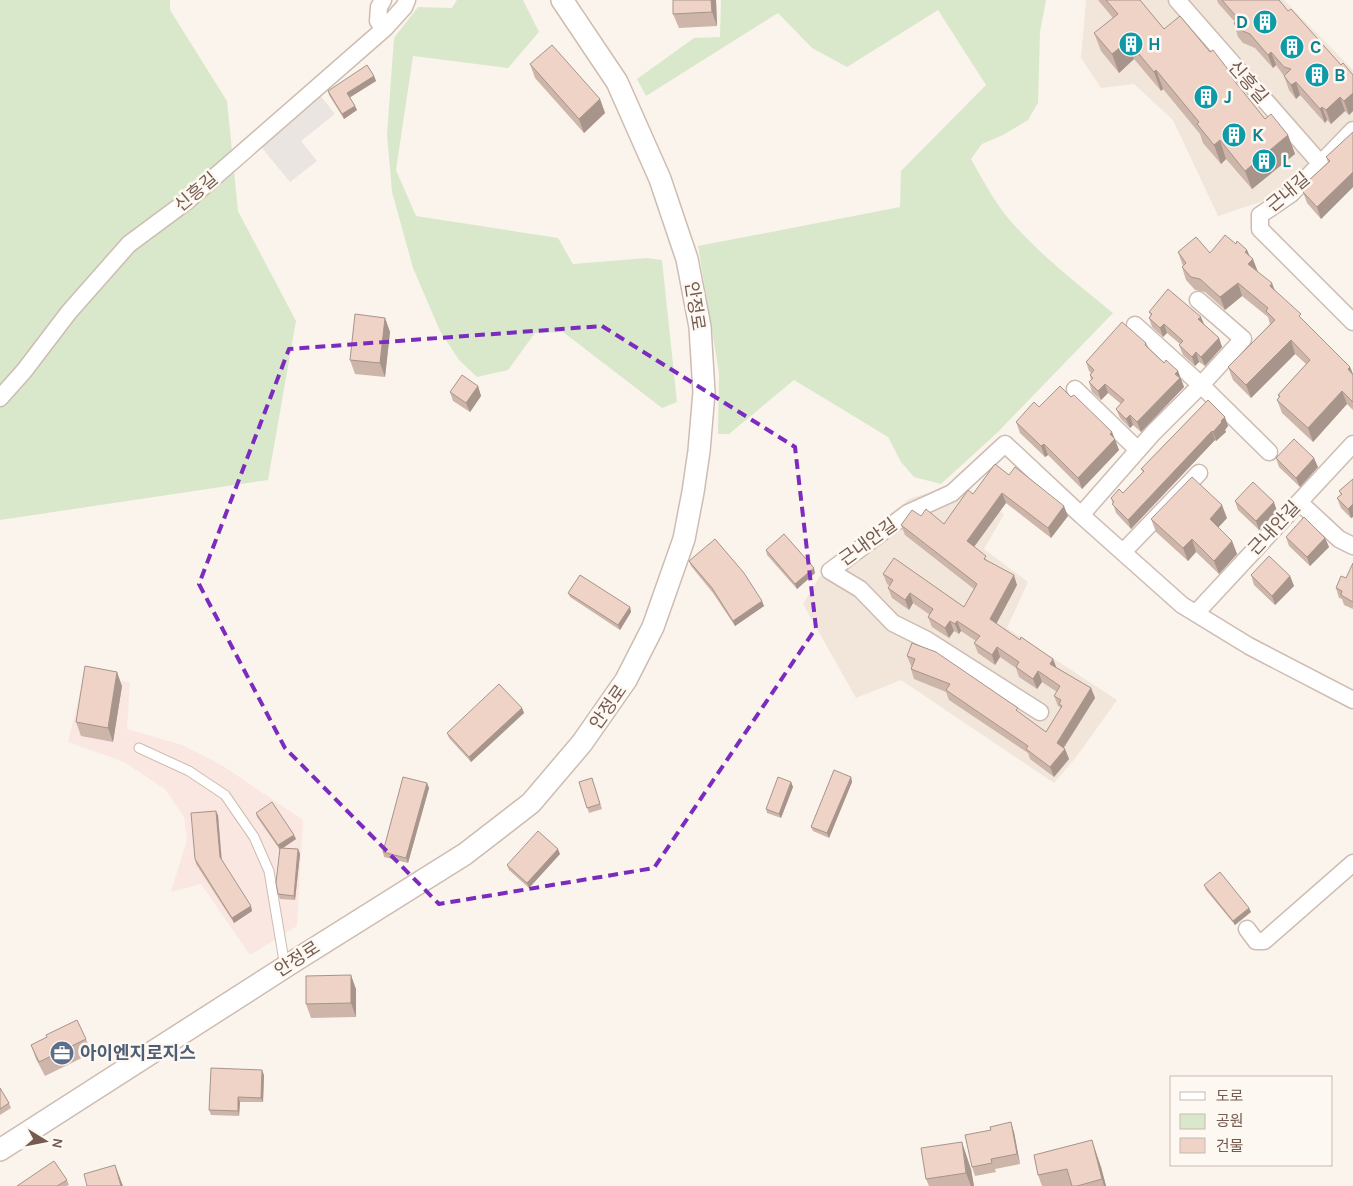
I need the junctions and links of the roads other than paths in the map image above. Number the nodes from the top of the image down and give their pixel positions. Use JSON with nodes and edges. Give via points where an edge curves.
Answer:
{"nodes":[{"id":1,"x":382,"y":0,"type":"edge"},
{"id":2,"x":407,"y":0,"type":"edge"},
{"id":3,"x":562,"y":0,"type":"edge"},
{"id":4,"x":1177,"y":0,"type":"edge"},
{"id":5,"x":384,"y":28,"type":"junction"},
{"id":6,"x":1353,"y":130,"type":"edge"},
{"id":7,"x":1320,"y":163,"type":"junction"},
{"id":8,"x":1198,"y":300,"type":"dead end"},
{"id":9,"x":1353,"y":322,"type":"edge"},
{"id":10,"x":1135,"y":325,"type":"dead end"},
{"id":11,"x":1201,"y":385,"type":"junction"},
{"id":12,"x":1075,"y":389,"type":"dead end"},
{"id":13,"x":0,"y":398,"type":"edge"},
{"id":14,"x":1353,"y":444,"type":"edge"},
{"id":15,"x":1138,"y":450,"type":"junction"},
{"id":16,"x":1269,"y":452,"type":"dead end"},
{"id":17,"x":1199,"y":473,"type":"dead end"},
{"id":18,"x":1299,"y":502,"type":"junction"},
{"id":19,"x":1080,"y":515,"type":"junction"},
{"id":20,"x":1353,"y":546,"type":"edge"},
{"id":21,"x":1123,"y":552,"type":"junction"},
{"id":22,"x":1196,"y":613,"type":"junction"},
{"id":23,"x":1353,"y":700,"type":"edge"},
{"id":24,"x":1040,"y":712,"type":"dead end"},
{"id":25,"x":139,"y":748,"type":"dead end"},
{"id":26,"x":1353,"y":862,"type":"edge"},
{"id":27,"x":1247,"y":929,"type":"dead end"},
{"id":28,"x":285,"y":967,"type":"junction"},
{"id":29,"x":0,"y":1150,"type":"edge"}],
"edges":[{"from":1,"to":5,"type":"street","via":[[378,21]]},
{"from":2,"to":5,"type":"street","name":"신흥길"},
{"from":3,"to":28,"type":"street","name":"안정로","via":[[617,82],[660,179],[687,258],[700,327],[704,392],[699,451],[684,539],[653,627],[626,680],[582,743],[531,803],[465,854]]},
{"from":4,"to":7,"type":"street","name":"신흥길"},
{"from":5,"to":13,"type":"street","name":"신흥길","via":[[187,201],[129,244]]},
{"from":6,"to":7,"type":"street","name":"근내길"},
{"from":7,"to":9,"type":"street","name":"근내길","via":[[1291,194],[1260,215],[1260,229]]},
{"from":8,"to":11,"type":"street","via":[[1243,339]]},
{"from":10,"to":11,"type":"street"},
{"from":11,"to":15,"type":"street"},
{"from":11,"to":16,"type":"street"},
{"from":12,"to":15,"type":"street"},
{"from":14,"to":18,"type":"street","name":"근내안길"},
{"from":15,"to":19,"type":"street"},
{"from":17,"to":21,"type":"street"},
{"from":18,"to":20,"type":"street","via":[[1339,539]]},
{"from":18,"to":22,"type":"street","name":"근내안길"},
{"from":19,"to":21,"type":"street","name":"근내안길"},
{"from":19,"to":24,"type":"street","name":"근내안길","via":[[1005,444],[952,493],[908,513],[830,571],[860,589],[893,623],[927,640]]},
{"from":21,"to":22,"type":"street","name":"근내안길","via":[[1182,605]]},
{"from":22,"to":23,"type":"street","name":"근내안길","via":[[1249,646]]},
{"from":25,"to":28,"type":"lane","via":[[189,771],[225,795],[254,836],[269,871]]},
{"from":26,"to":27,"type":"street","via":[[1264,941],[1256,941]]},
{"from":28,"to":29,"type":"street","name":"안정로"}]}
